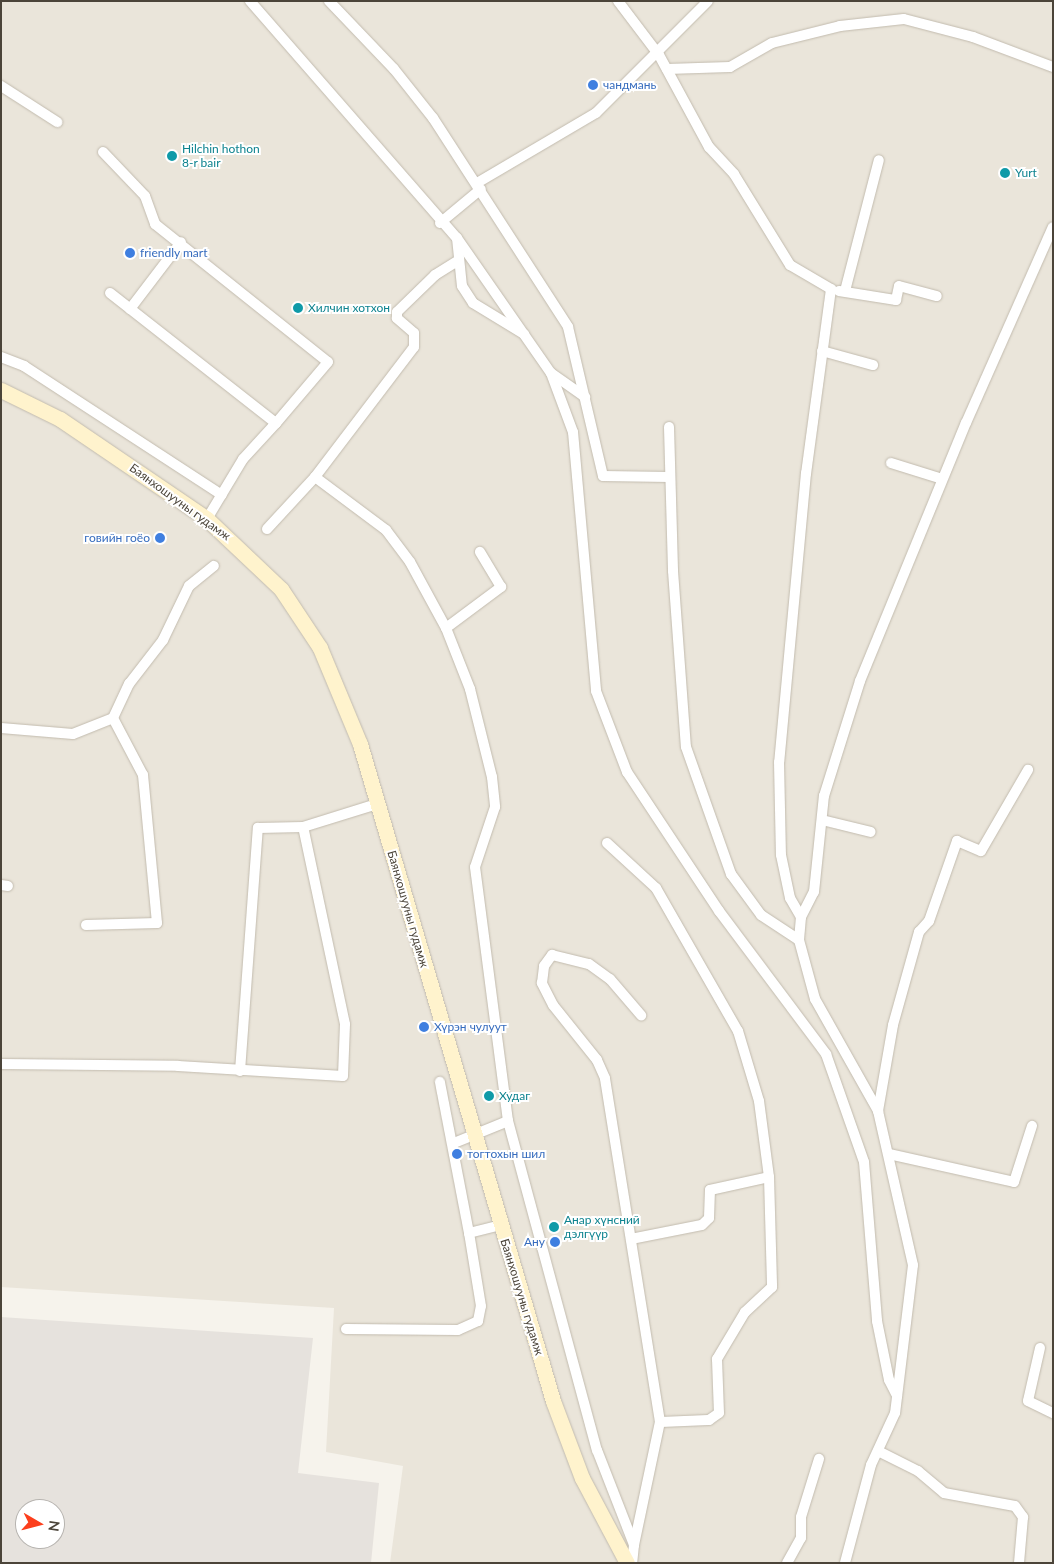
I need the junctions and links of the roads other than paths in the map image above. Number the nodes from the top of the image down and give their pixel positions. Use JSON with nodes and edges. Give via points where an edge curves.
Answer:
{"nodes":[{"id":1,"x":250,"y":1,"type":"edge"},
{"id":2,"x":329,"y":1,"type":"edge"},
{"id":3,"x":618,"y":1,"type":"edge"},
{"id":4,"x":708,"y":1,"type":"edge"},
{"id":5,"x":659,"y":55,"type":"junction"},
{"id":6,"x":1053,"y":67,"type":"edge"},
{"id":7,"x":668,"y":70,"type":"junction"},
{"id":8,"x":1,"y":86,"type":"edge"},
{"id":9,"x":57,"y":122,"type":"dead end"},
{"id":10,"x":103,"y":152,"type":"dead end"},
{"id":11,"x":879,"y":160,"type":"dead end"},
{"id":12,"x":479,"y":186,"type":"junction"},
{"id":13,"x":440,"y":223,"type":"junction"},
{"id":14,"x":1053,"y":227,"type":"edge"},
{"id":15,"x":457,"y":238,"type":"junction"},
{"id":16,"x":181,"y":242,"type":"junction"},
{"id":17,"x":456,"y":262,"type":"junction"},
{"id":18,"x":831,"y":289,"type":"junction"},
{"id":19,"x":845,"y":292,"type":"junction"},
{"id":20,"x":110,"y":293,"type":"dead end"},
{"id":21,"x":938,"y":296,"type":"dead end"},
{"id":22,"x":130,"y":309,"type":"junction"},
{"id":23,"x":527,"y":335,"type":"junction"},
{"id":24,"x":822,"y":351,"type":"junction"},
{"id":25,"x":1,"y":357,"type":"edge"},
{"id":26,"x":873,"y":365,"type":"dead end"},
{"id":27,"x":551,"y":373,"type":"junction"},
{"id":28,"x":1,"y":390,"type":"edge"},
{"id":29,"x":585,"y":397,"type":"junction"},
{"id":30,"x":276,"y":423,"type":"junction"},
{"id":31,"x":669,"y":427,"type":"dead end"},
{"id":32,"x":892,"y":463,"type":"dead end"},
{"id":33,"x":315,"y":477,"type":"junction"},
{"id":34,"x":668,"y":477,"type":"junction"},
{"id":35,"x":942,"y":479,"type":"junction"},
{"id":36,"x":222,"y":495,"type":"junction"},
{"id":37,"x":207,"y":519,"type":"junction"},
{"id":38,"x":267,"y":529,"type":"dead end"},
{"id":39,"x":480,"y":552,"type":"dead end"},
{"id":40,"x":214,"y":566,"type":"dead end"},
{"id":41,"x":446,"y":628,"type":"junction"},
{"id":42,"x":113,"y":718,"type":"junction"},
{"id":43,"x":1,"y":728,"type":"edge"},
{"id":44,"x":1028,"y":770,"type":"dead end"},
{"id":45,"x":377,"y":804,"type":"junction"},
{"id":46,"x":822,"y":820,"type":"junction"},
{"id":47,"x":303,"y":827,"type":"junction"},
{"id":48,"x":871,"y":832,"type":"dead end"},
{"id":49,"x":607,"y":843,"type":"dead end"},
{"id":50,"x":801,"y":917,"type":"junction"},
{"id":51,"x":86,"y":925,"type":"dead end"},
{"id":52,"x":799,"y":940,"type":"junction"},
{"id":53,"x":642,"y":1015,"type":"dead end"},
{"id":54,"x":1,"y":1064,"type":"edge"},
{"id":55,"x":240,"y":1071,"type":"junction"},
{"id":56,"x":440,"y":1082,"type":"dead end"},
{"id":57,"x":878,"y":1111,"type":"junction"},
{"id":58,"x":508,"y":1121,"type":"junction"},
{"id":59,"x":1032,"y":1126,"type":"dead end"},
{"id":60,"x":474,"y":1137,"type":"junction"},
{"id":61,"x":454,"y":1143,"type":"junction"},
{"id":62,"x":889,"y":1154,"type":"junction"},
{"id":63,"x":768,"y":1177,"type":"junction"},
{"id":64,"x":501,"y":1225,"type":"junction"},
{"id":65,"x":469,"y":1233,"type":"junction"},
{"id":66,"x":631,"y":1239,"type":"junction"},
{"id":67,"x":346,"y":1329,"type":"dead end"},
{"id":68,"x":1040,"y":1348,"type":"dead end"},
{"id":69,"x":898,"y":1396,"type":"junction"},
{"id":70,"x":1053,"y":1413,"type":"edge"},
{"id":71,"x":660,"y":1422,"type":"junction"},
{"id":72,"x":878,"y":1451,"type":"junction"},
{"id":73,"x":819,"y":1459,"type":"dead end"},
{"id":74,"x":634,"y":1545,"type":"junction"},
{"id":75,"x":627,"y":1563,"type":"edge"},
{"id":76,"x":632,"y":1563,"type":"edge"},
{"id":77,"x":787,"y":1563,"type":"edge"},
{"id":78,"x":845,"y":1563,"type":"edge"},
{"id":79,"x":1019,"y":1563,"type":"edge"}],
"edges":[{"from":1,"to":13,"type":"street"},
{"from":2,"to":12,"type":"street","via":[[394,69]]},
{"from":3,"to":5,"type":"street"},
{"from":4,"to":5,"type":"street"},
{"from":5,"to":7,"type":"street"},
{"from":5,"to":12,"type":"street","via":[[581,125]]},
{"from":6,"to":7,"type":"street","via":[[974,37],[904,19],[840,26],[772,43],[730,67]]},
{"from":7,"to":18,"type":"street","via":[[709,146],[734,174],[790,265]]},
{"from":8,"to":9,"type":"street"},
{"from":10,"to":16,"type":"street","via":[[145,196],[155,224]]},
{"from":11,"to":19,"type":"street"},
{"from":12,"to":13,"type":"street"},
{"from":12,"to":29,"type":"street","via":[[568,326]]},
{"from":13,"to":15,"type":"street"},
{"from":14,"to":35,"type":"street"},
{"from":15,"to":17,"type":"street"},
{"from":15,"to":23,"type":"street"},
{"from":16,"to":22,"type":"street"},
{"from":16,"to":30,"type":"street","via":[[328,362]]},
{"from":17,"to":23,"type":"street","via":[[462,286],[473,304]]},
{"from":17,"to":33,"type":"street","via":[[435,275],[397,312],[397,318],[414,333],[414,347]]},
{"from":18,"to":19,"type":"street"},
{"from":18,"to":24,"type":"street"},
{"from":19,"to":21,"type":"street","via":[[896,300],[899,286]]},
{"from":20,"to":22,"type":"street"},
{"from":22,"to":30,"type":"street"},
{"from":23,"to":27,"type":"street"},
{"from":24,"to":26,"type":"street"},
{"from":24,"to":50,"type":"street","via":[[806,472],[779,762],[781,855],[790,898]]},
{"from":25,"to":36,"type":"street","via":[[24,366]]},
{"from":27,"to":29,"type":"street"},
{"from":27,"to":69,"type":"street","via":[[573,432],[596,692],[627,772],[719,911],[826,1054],[864,1162],[876,1322],[889,1380]]},
{"from":28,"to":37,"type":"main road","name":"Баянхошууны гудамж","via":[[60,419]]},
{"from":29,"to":34,"type":"street","via":[[603,476]]},
{"from":30,"to":36,"type":"street","via":[[243,459]]},
{"from":31,"to":34,"type":"street"},
{"from":32,"to":35,"type":"street"},
{"from":33,"to":38,"type":"street"},
{"from":33,"to":41,"type":"street","via":[[386,530],[410,562]]},
{"from":34,"to":52,"type":"street","via":[[686,747],[731,874],[761,915]]},
{"from":35,"to":46,"type":"street","via":[[860,681],[824,796]]},
{"from":36,"to":37,"type":"street"},
{"from":37,"to":45,"type":"main road","name":"Баянхошууны гудамж","via":[[281,589],[320,648],[352,721]]},
{"from":39,"to":41,"type":"street","via":[[501,587]]},
{"from":40,"to":42,"type":"street","via":[[189,586],[163,640],[129,684]]},
{"from":41,"to":58,"type":"street","via":[[470,689],[492,777],[495,807],[475,867]]},
{"from":42,"to":43,"type":"street","via":[[73,734]]},
{"from":42,"to":51,"type":"street","via":[[142,775],[157,923]]},
{"from":44,"to":57,"type":"street","via":[[981,851],[957,842],[929,921],[919,932],[893,1025]]},
{"from":45,"to":47,"type":"street"},
{"from":45,"to":60,"type":"main road","name":"Баянхошууны гудамж"},
{"from":46,"to":48,"type":"street"},
{"from":46,"to":50,"type":"street","via":[[814,892]]},
{"from":47,"to":55,"type":"street","via":[[258,828]]},
{"from":47,"to":55,"type":"street","via":[[345,1024],[344,1076]]},
{"from":49,"to":63,"type":"street","via":[[656,888],[738,1031],[759,1101]]},
{"from":50,"to":52,"type":"street"},
{"from":52,"to":57,"type":"street","via":[[815,999]]},
{"from":53,"to":66,"type":"street","via":[[610,979],[590,964],[552,955],[544,966],[542,983],[553,1005],[597,1060],[605,1078]]},
{"from":54,"to":55,"type":"street"},
{"from":56,"to":61,"type":"street"},
{"from":57,"to":62,"type":"street"},
{"from":58,"to":60,"type":"street"},
{"from":58,"to":74,"type":"street","via":[[597,1450]]},
{"from":59,"to":62,"type":"street","via":[[1014,1182]]},
{"from":60,"to":61,"type":"street"},
{"from":60,"to":64,"type":"main road","name":"Баянхошууны гудамж"},
{"from":61,"to":65,"type":"street"},
{"from":62,"to":69,"type":"street","via":[[914,1265]]},
{"from":63,"to":66,"type":"street","via":[[710,1190],[707,1223]]},
{"from":63,"to":71,"type":"street","via":[[772,1288],[745,1312],[717,1359],[719,1413],[709,1420]]},
{"from":64,"to":65,"type":"street"},
{"from":64,"to":75,"type":"main road","name":"Баянхошууны гудамж","via":[[557,1410],[582,1478]]},
{"from":65,"to":67,"type":"street","via":[[481,1306],[472,1326],[458,1330]]},
{"from":66,"to":71,"type":"street"},
{"from":68,"to":70,"type":"street","via":[[1028,1401]]},
{"from":69,"to":72,"type":"street","via":[[896,1413]]},
{"from":71,"to":74,"type":"street"},
{"from":72,"to":78,"type":"street"},
{"from":72,"to":79,"type":"street","via":[[918,1471],[944,1493],[1015,1506],[1023,1517]]},
{"from":73,"to":77,"type":"street","via":[[801,1517],[801,1538]]},
{"from":74,"to":76,"type":"street"}]}
